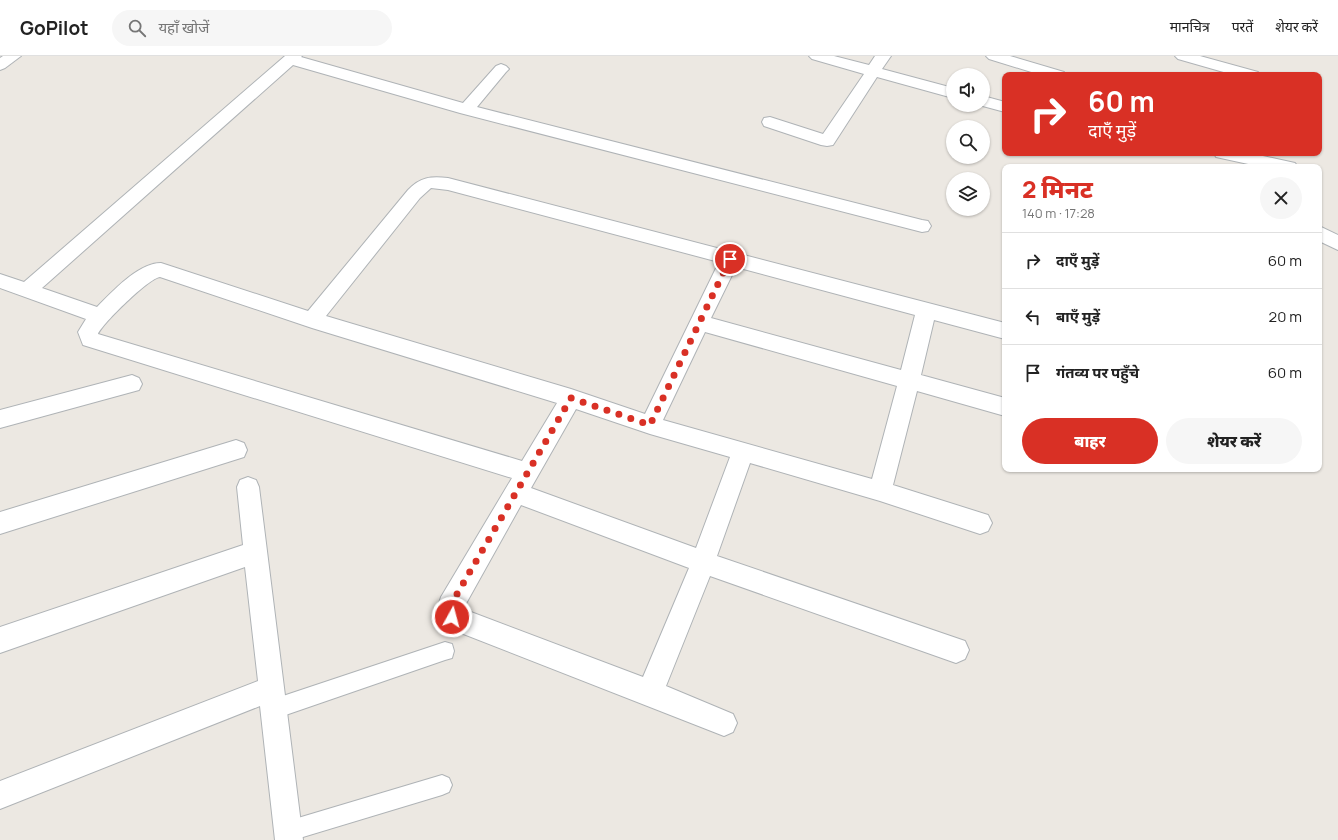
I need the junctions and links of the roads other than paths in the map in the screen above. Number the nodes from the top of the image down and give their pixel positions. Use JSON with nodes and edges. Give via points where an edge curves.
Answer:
{"nodes":[{"id":1,"x":817,"y":56,"type":"edge"},
{"id":2,"x":882,"y":56,"type":"edge"},
{"id":3,"x":994,"y":56,"type":"edge"},
{"id":4,"x":1183,"y":56,"type":"edge"},
{"id":5,"x":292,"y":57,"type":"edge"},
{"id":6,"x":501,"y":69,"type":"dead end"},
{"id":7,"x":872,"y":71,"type":"junction"},
{"id":8,"x":1048,"y":72,"type":"edge"},
{"id":9,"x":1241,"y":72,"type":"edge"},
{"id":10,"x":946,"y":91,"type":"edge"},
{"id":11,"x":990,"y":103,"type":"edge"},
{"id":12,"x":1002,"y":106,"type":"edge"},
{"id":13,"x":466,"y":109,"type":"junction"},
{"id":14,"x":770,"y":122,"type":"dead end"},
{"id":15,"x":1236,"y":156,"type":"edge"},
{"id":16,"x":1275,"y":164,"type":"edge"},
{"id":17,"x":922,"y":226,"type":"dead end"},
{"id":18,"x":1322,"y":235,"type":"edge"},
{"id":19,"x":1338,"y":243,"type":"edge"},
{"id":20,"x":730,"y":259,"type":"junction"},
{"id":21,"x":0,"y":281,"type":"edge"},
{"id":22,"x":27,"y":290,"type":"junction"},
{"id":23,"x":926,"y":310,"type":"junction"},
{"id":24,"x":100,"y":316,"type":"junction"},
{"id":25,"x":312,"y":320,"type":"junction"},
{"id":26,"x":700,"y":323,"type":"junction"},
{"id":27,"x":1002,"y":330,"type":"edge"},
{"id":28,"x":910,"y":380,"type":"junction"},
{"id":29,"x":132,"y":384,"type":"dead end"},
{"id":30,"x":571,"y":398,"type":"junction"},
{"id":31,"x":1002,"y":406,"type":"edge"},
{"id":32,"x":0,"y":419,"type":"edge"},
{"id":33,"x":650,"y":425,"type":"junction"},
{"id":34,"x":236,"y":450,"type":"dead end"},
{"id":35,"x":743,"y":451,"type":"junction"},
{"id":36,"x":528,"y":473,"type":"junction"},
{"id":37,"x":248,"y":487,"type":"dead end"},
{"id":38,"x":880,"y":491,"type":"junction"},
{"id":39,"x":516,"y":493,"type":"junction"},
{"id":40,"x":0,"y":523,"type":"edge"},
{"id":41,"x":980,"y":523,"type":"dead end"},
{"id":42,"x":255,"y":552,"type":"junction"},
{"id":43,"x":703,"y":562,"type":"junction"},
{"id":44,"x":0,"y":640,"type":"edge"},
{"id":45,"x":956,"y":650,"type":"dead end"},
{"id":46,"x":445,"y":651,"type":"dead end"},
{"id":47,"x":650,"y":693,"type":"junction"},
{"id":48,"x":272,"y":699,"type":"junction"},
{"id":49,"x":724,"y":723,"type":"dead end"},
{"id":50,"x":442,"y":785,"type":"dead end"},
{"id":51,"x":0,"y":795,"type":"edge"},
{"id":52,"x":289,"y":836,"type":"edge"}],
"edges":[{"from":1,"to":7,"type":"street"},
{"from":2,"to":7,"type":"street"},
{"from":3,"to":8,"type":"street"},
{"from":4,"to":9,"type":"street"},
{"from":5,"to":13,"type":"street"},
{"from":5,"to":22,"type":"street"},
{"from":6,"to":13,"type":"street"},
{"from":7,"to":10,"type":"street"},
{"from":7,"to":14,"type":"street","via":[[827,141]]},
{"from":11,"to":12,"type":"street"},
{"from":13,"to":17,"type":"street"},
{"from":15,"to":16,"type":"street"},
{"from":18,"to":19,"type":"street"},
{"from":20,"to":23,"type":"street"},
{"from":20,"to":25,"type":"street","via":[[448,184],[432,182],[422,184]]},
{"from":20,"to":26,"type":"street"},
{"from":21,"to":22,"type":"street"},
{"from":22,"to":24,"type":"street"},
{"from":23,"to":27,"type":"street"},
{"from":23,"to":28,"type":"street"},
{"from":24,"to":25,"type":"street","via":[[146,276],[155,270],[161,270]]},
{"from":24,"to":36,"type":"street","via":[[88,332],[90,339]]},
{"from":25,"to":30,"type":"street"},
{"from":26,"to":28,"type":"street"},
{"from":26,"to":33,"type":"street"},
{"from":28,"to":31,"type":"street"},
{"from":28,"to":38,"type":"street"},
{"from":29,"to":32,"type":"street"},
{"from":30,"to":33,"type":"street"},
{"from":30,"to":36,"type":"street"},
{"from":33,"to":35,"type":"street"},
{"from":34,"to":40,"type":"street"},
{"from":35,"to":38,"type":"street"},
{"from":35,"to":43,"type":"street"},
{"from":36,"to":39,"type":"street"},
{"from":37,"to":42,"type":"street"},
{"from":38,"to":41,"type":"street"},
{"from":39,"to":43,"type":"street"},
{"from":39,"to":47,"type":"street","via":[[450,606],[452,617]]},
{"from":42,"to":44,"type":"street"},
{"from":42,"to":48,"type":"street"},
{"from":43,"to":45,"type":"street"},
{"from":43,"to":47,"type":"street"},
{"from":46,"to":48,"type":"lane"},
{"from":47,"to":49,"type":"street"},
{"from":48,"to":51,"type":"street"},
{"from":48,"to":52,"type":"street"},
{"from":50,"to":52,"type":"lane"}]}
